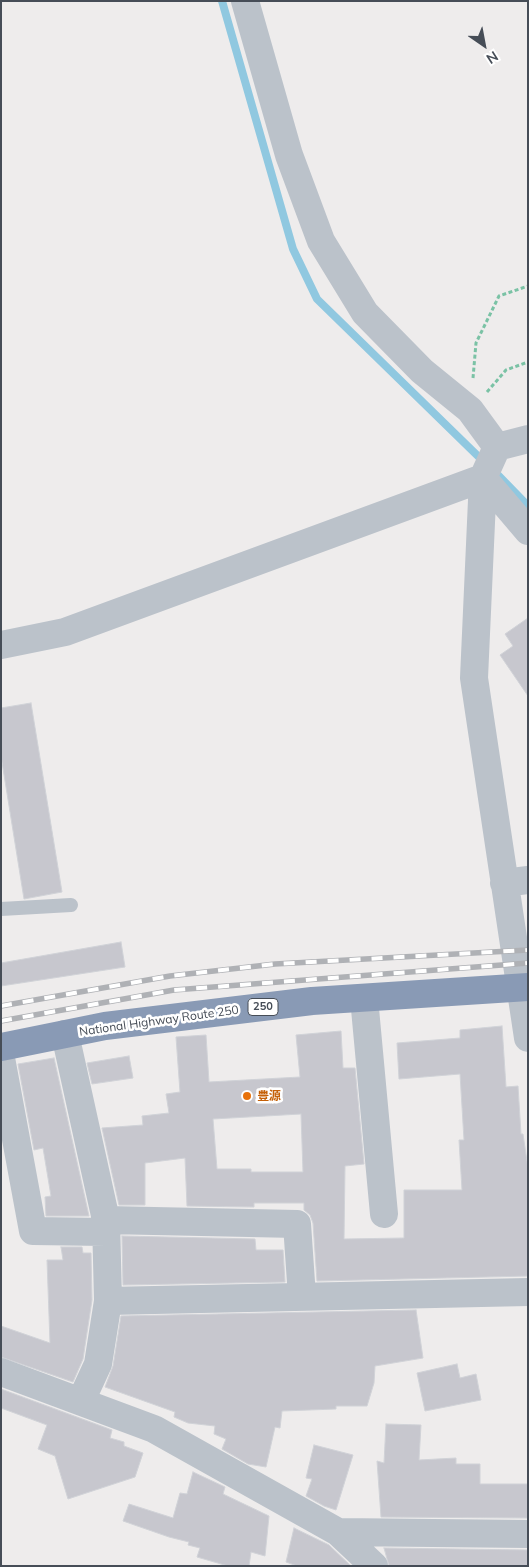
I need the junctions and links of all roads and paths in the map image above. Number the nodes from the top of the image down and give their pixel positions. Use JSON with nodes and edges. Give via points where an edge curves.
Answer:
{"nodes":[{"id":1,"x":245,"y":1,"type":"edge"},
{"id":2,"x":528,"y":286,"type":"edge"},
{"id":3,"x":528,"y":362,"type":"edge"},
{"id":4,"x":470,"y":410,"type":"junction"},
{"id":5,"x":528,"y":439,"type":"edge"},
{"id":6,"x":497,"y":447,"type":"junction"},
{"id":7,"x":483,"y":478,"type":"junction"},
{"id":8,"x":528,"y":531,"type":"edge"},
{"id":9,"x":1,"y":645,"type":"edge"},
{"id":10,"x":516,"y":881,"type":"edge"},
{"id":11,"x":71,"y":905,"type":"dead end"},
{"id":12,"x":1,"y":909,"type":"edge"},
{"id":13,"x":524,"y":988,"type":"edge"},
{"id":14,"x":364,"y":998,"type":"junction"},
{"id":15,"x":65,"y":1034,"type":"junction"},
{"id":16,"x":528,"y":1038,"type":"edge"},
{"id":17,"x":1,"y":1046,"type":"edge"},
{"id":18,"x":1,"y":1058,"type":"edge"},
{"id":19,"x":384,"y":1214,"type":"dead end"},
{"id":20,"x":106,"y":1226,"type":"junction"},
{"id":21,"x":528,"y":1292,"type":"edge"},
{"id":22,"x":302,"y":1297,"type":"junction"},
{"id":23,"x":108,"y":1301,"type":"junction"},
{"id":24,"x":1,"y":1372,"type":"edge"},
{"id":25,"x":81,"y":1402,"type":"junction"},
{"id":26,"x":338,"y":1532,"type":"junction"},
{"id":27,"x":528,"y":1534,"type":"edge"},
{"id":28,"x":374,"y":1566,"type":"edge"}],
"edges":[{"from":1,"to":4,"type":"street","via":[[290,155],[321,241],[364,313],[422,371]]},
{"from":2,"to":4,"type":"path","via":[[499,296],[476,344]]},
{"from":3,"to":4,"type":"path","via":[[506,370]]},
{"from":4,"to":6,"type":"street"},
{"from":5,"to":6,"type":"street"},
{"from":6,"to":7,"type":"street"},
{"from":7,"to":8,"type":"street"},
{"from":7,"to":9,"type":"street","via":[[65,632]]},
{"from":7,"to":10,"type":"street","via":[[474,678]]},
{"from":10,"to":13,"type":"street"},
{"from":11,"to":12,"type":"lane"},
{"from":13,"to":14,"type":"highway","name":"National Highway Route 250","number":"250"},
{"from":13,"to":16,"type":"street"},
{"from":14,"to":15,"type":"highway","name":"National Highway Route 250","number":"250","via":[[194,1015]]},
{"from":14,"to":19,"type":"street"},
{"from":15,"to":17,"type":"highway","name":"National Highway Route 250","number":"250"},
{"from":15,"to":20,"type":"street"},
{"from":18,"to":20,"type":"street","via":[[33,1231]]},
{"from":20,"to":22,"type":"street","via":[[297,1224]]},
{"from":20,"to":23,"type":"street"},
{"from":21,"to":22,"type":"street"},
{"from":22,"to":23,"type":"street"},
{"from":23,"to":25,"type":"street","via":[[98,1364]]},
{"from":24,"to":25,"type":"street"},
{"from":25,"to":26,"type":"street","via":[[154,1428]]},
{"from":26,"to":27,"type":"street"},
{"from":26,"to":28,"type":"street"}]}
